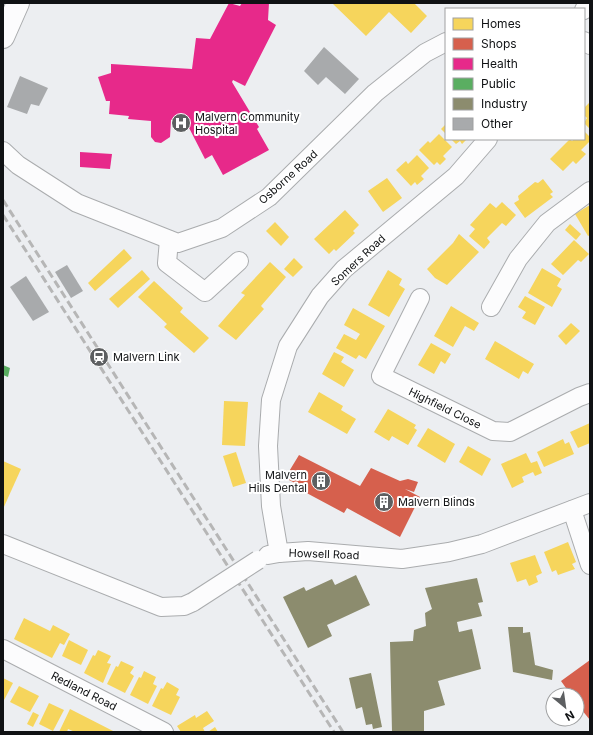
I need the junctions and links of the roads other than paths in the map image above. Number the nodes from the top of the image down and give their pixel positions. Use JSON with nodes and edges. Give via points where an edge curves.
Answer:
{"nodes":[{"id":1,"x":18,"y":3,"type":"edge"},
{"id":2,"x":3,"y":37,"type":"edge"},
{"id":3,"x":445,"y":43,"type":"edge"},
{"id":4,"x":487,"y":140,"type":"edge"},
{"id":5,"x":3,"y":152,"type":"edge"},
{"id":6,"x":590,"y":191,"type":"edge"},
{"id":7,"x":169,"y":240,"type":"junction"},
{"id":8,"x":239,"y":261,"type":"dead end"},
{"id":9,"x":420,"y":298,"type":"dead end"},
{"id":10,"x":491,"y":307,"type":"dead end"},
{"id":11,"x":590,"y":393,"type":"edge"},
{"id":12,"x":590,"y":503,"type":"edge"},
{"id":13,"x":572,"y":510,"type":"junction"},
{"id":14,"x":3,"y":544,"type":"edge"},
{"id":15,"x":279,"y":553,"type":"junction"},
{"id":16,"x":590,"y":565,"type":"edge"},
{"id":17,"x":3,"y":650,"type":"edge"},
{"id":18,"x":164,"y":732,"type":"edge"}],
"edges":[{"from":1,"to":2,"type":"highway"},
{"from":3,"to":7,"type":"street","name":"Osborne Road","via":[[425,53],[375,93],[269,197],[222,228],[178,243]]},
{"from":4,"to":15,"type":"street","name":"Somers Road","via":[[456,176],[344,269],[320,296],[288,346],[271,400],[268,446],[271,506]]},
{"from":5,"to":7,"type":"street","name":"Osborne Road","via":[[18,165],[77,203]]},
{"from":6,"to":10,"type":"street","via":[[547,223],[518,259]]},
{"from":7,"to":8,"type":"street","via":[[167,263],[205,292]]},
{"from":9,"to":11,"type":"street","name":"Highfield Close","via":[[381,376],[493,431],[510,432]]},
{"from":12,"to":13,"type":"street","name":"Howsell Road"},
{"from":13,"to":15,"type":"street","name":"Howsell Road","via":[[482,544],[402,559],[308,551]]},
{"from":13,"to":16,"type":"street"},
{"from":14,"to":15,"type":"street","name":"Howsell Road","bridge":true,"via":[[161,607],[184,606],[193,602],[265,556]]},
{"from":17,"to":18,"type":"street","name":"Redland Road"}]}
